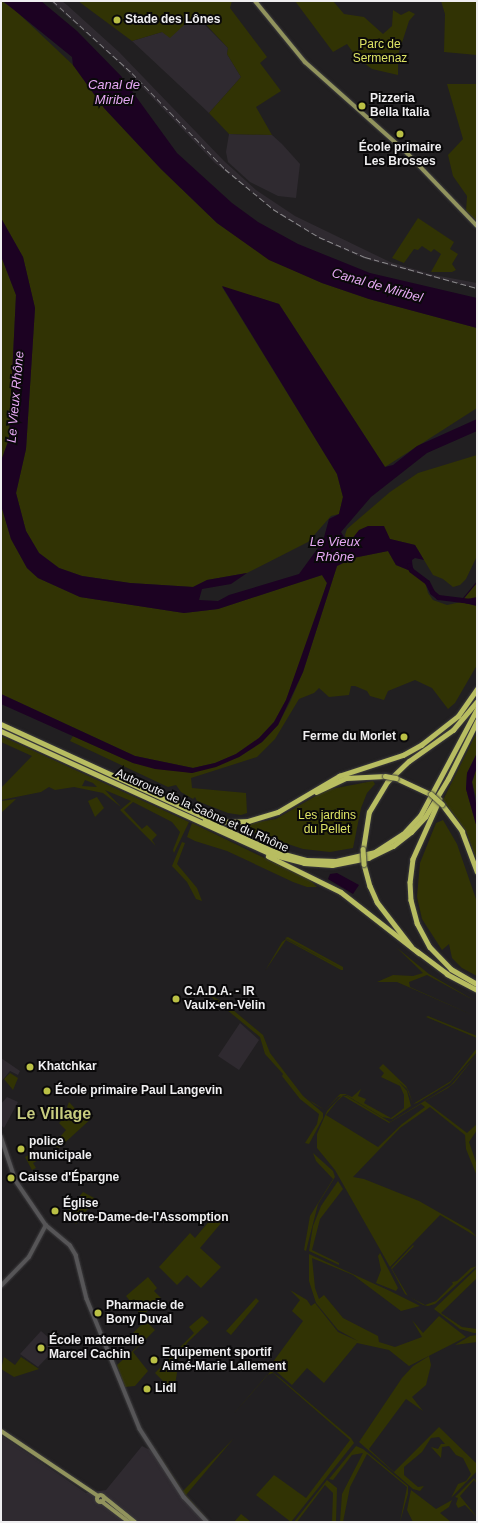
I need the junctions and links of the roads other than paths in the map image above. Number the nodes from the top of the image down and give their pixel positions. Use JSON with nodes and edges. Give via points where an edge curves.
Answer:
{"nodes":[{"id":1,"x":255,"y":1,"type":"edge"},
{"id":2,"x":477,"y":226,"type":"edge"},
{"id":3,"x":477,"y":689,"type":"edge"},
{"id":4,"x":477,"y":696,"type":"edge"},
{"id":5,"x":477,"y":701,"type":"edge"},
{"id":6,"x":477,"y":709,"type":"edge"},
{"id":7,"x":477,"y":720,"type":"edge"},
{"id":8,"x":461,"y":723,"type":"junction"},
{"id":9,"x":1,"y":724,"type":"edge"},
{"id":10,"x":1,"y":731,"type":"edge"},
{"id":11,"x":448,"y":779,"type":"junction"},
{"id":12,"x":322,"y":787,"type":"junction"},
{"id":13,"x":175,"y":805,"type":"junction"},
{"id":14,"x":262,"y":850,"type":"junction"},
{"id":15,"x":477,"y":871,"type":"edge"},
{"id":16,"x":419,"y":953,"type":"junction"},
{"id":17,"x":477,"y":984,"type":"edge"},
{"id":18,"x":477,"y":990,"type":"edge"},
{"id":19,"x":1,"y":1136,"type":"edge"},
{"id":20,"x":46,"y":1225,"type":"junction"},
{"id":21,"x":1,"y":1286,"type":"edge"},
{"id":22,"x":1,"y":1431,"type":"edge"},
{"id":23,"x":102,"y":1499,"type":"junction"},
{"id":24,"x":129,"y":1522,"type":"edge"},
{"id":25,"x":136,"y":1522,"type":"edge"},
{"id":26,"x":207,"y":1522,"type":"edge"}],
"edges":[{"from":1,"to":2,"type":"main road","via":[[305,62],[407,153]]},
{"from":3,"to":12,"type":"highway","via":[[458,716],[421,745]]},
{"from":4,"to":8,"type":"highway"},
{"from":5,"to":8,"type":"highway"},
{"from":6,"to":13,"type":"highway","via":[[420,816],[395,840],[367,854],[328,862],[291,856],[249,841]]},
{"from":7,"to":11,"type":"highway","name":"Autoroute de la Saône et du Rhône"},
{"from":8,"to":16,"type":"highway","bridge":true,"via":[[393,775],[373,804],[364,830],[364,864],[370,886],[383,912]]},
{"from":9,"to":13,"type":"highway","name":"Autoroute de la Saône et du Rhône"},
{"from":10,"to":14,"type":"highway","name":"Autoroute de la Saône et du Rhône"},
{"from":11,"to":14,"type":"highway","name":"Autoroute de la Saône et du Rhône","via":[[425,817],[411,832],[393,846],[368,858],[345,864],[318,865],[289,860]]},
{"from":11,"to":17,"type":"highway","via":[[418,844],[410,871],[413,911],[425,940],[451,969]]},
{"from":12,"to":13,"type":"highway","name":"Autoroute de la Saône et du Rhône","via":[[257,820],[229,822],[206,818]]},
{"from":12,"to":15,"type":"highway","bridge":true,"via":[[354,777],[385,776],[396,778],[431,794],[442,804],[462,831]]},
{"from":14,"to":16,"type":"highway","via":[[352,898]]},
{"from":16,"to":18,"type":"highway","via":[[447,974]]},
{"from":19,"to":20,"type":"street","via":[[16,1181],[32,1200]]},
{"from":20,"to":21,"type":"street","via":[[27,1260]]},
{"from":20,"to":26,"type":"street","via":[[70,1244],[76,1255],[87,1299],[144,1437],[184,1497]]},
{"from":22,"to":23,"type":"main road"},
{"from":23,"to":24,"type":"main road"},
{"from":23,"to":25,"type":"main road"}]}
